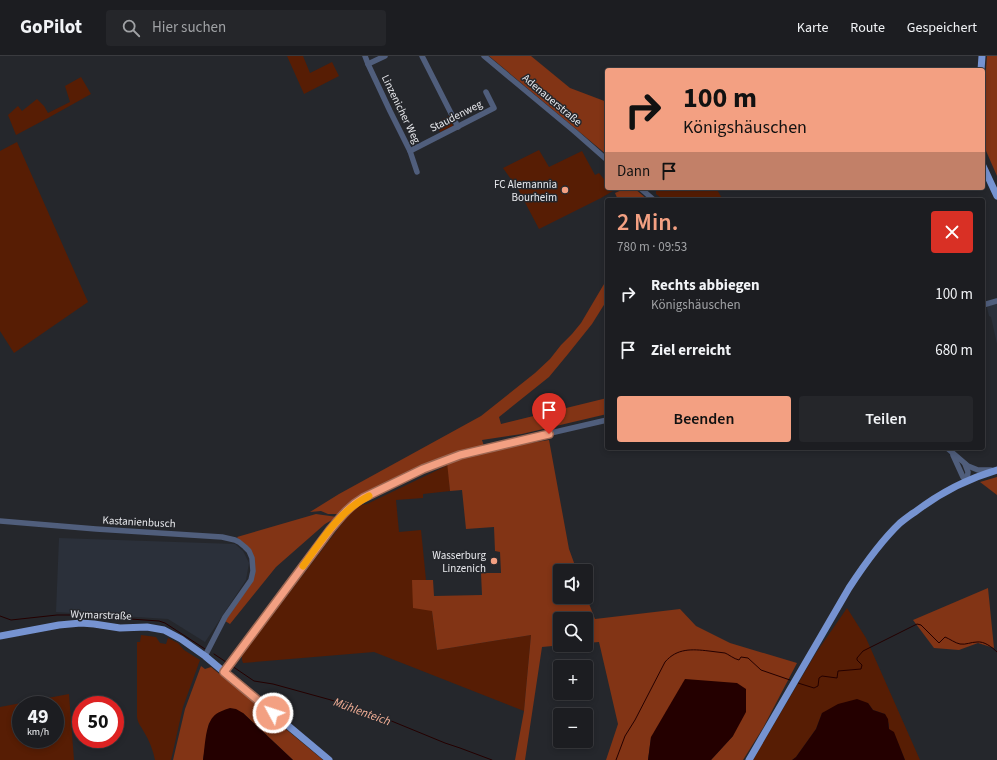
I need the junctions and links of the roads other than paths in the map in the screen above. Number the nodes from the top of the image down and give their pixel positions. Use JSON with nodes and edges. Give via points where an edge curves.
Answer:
{"nodes":[{"id":1,"x":365,"y":56,"type":"edge"},
{"id":2,"x":385,"y":56,"type":"edge"},
{"id":3,"x":422,"y":56,"type":"edge"},
{"id":4,"x":484,"y":56,"type":"edge"},
{"id":5,"x":982,"y":56,"type":"edge"},
{"id":6,"x":368,"y":64,"type":"junction"},
{"id":7,"x":981,"y":68,"type":"edge"},
{"id":8,"x":486,"y":92,"type":"dead end"},
{"id":9,"x":458,"y":127,"type":"junction"},
{"id":10,"x":410,"y":150,"type":"junction"},
{"id":11,"x":605,"y":158,"type":"edge"},
{"id":12,"x":985,"y":170,"type":"edge"},
{"id":13,"x":416,"y":172,"type":"dead end"},
{"id":14,"x":642,"y":190,"type":"edge"},
{"id":15,"x":997,"y":196,"type":"edge"},
{"id":16,"x":652,"y":198,"type":"edge"},
{"id":17,"x":997,"y":301,"type":"edge"},
{"id":18,"x":985,"y":304,"type":"edge"},
{"id":19,"x":605,"y":420,"type":"edge"},
{"id":20,"x":949,"y":450,"type":"edge"},
{"id":21,"x":952,"y":453,"type":"junction"},
{"id":22,"x":965,"y":463,"type":"junction"},
{"id":23,"x":996,"y":470,"type":"edge"},
{"id":24,"x":967,"y":480,"type":"junction"},
{"id":25,"x":0,"y":521,"type":"edge"},
{"id":26,"x":0,"y":636,"type":"edge"},
{"id":27,"x":205,"y":656,"type":"junction"},
{"id":28,"x":224,"y":672,"type":"junction"},
{"id":29,"x":329,"y":760,"type":"edge"},
{"id":30,"x":749,"y":760,"type":"edge"}],
"edges":[{"from":1,"to":6,"type":"street","name":"Linzenicher Weg"},
{"from":2,"to":6,"type":"street"},
{"from":3,"to":9,"type":"street"},
{"from":4,"to":11,"type":"street","name":"Adenauerstraße"},
{"from":5,"to":7,"type":"main road"},
{"from":6,"to":10,"type":"street","name":"Linzenicher Weg"},
{"from":8,"to":9,"type":"street","name":"Staudenweg","via":[[494,108]]},
{"from":9,"to":10,"type":"street","name":"Staudenweg"},
{"from":10,"to":13,"type":"street","name":"Linzenicher Weg"},
{"from":12,"to":15,"type":"main road"},
{"from":14,"to":16,"type":"street"},
{"from":17,"to":18,"type":"street"},
{"from":19,"to":28,"type":"street","via":[[464,453],[423,469],[359,501],[345,512],[330,530]]},
{"from":20,"to":21,"type":"street"},
{"from":21,"to":22,"type":"street"},
{"from":21,"to":24,"type":"street","via":[[963,477]]},
{"from":22,"to":23,"type":"street","via":[[978,470]]},
{"from":22,"to":24,"type":"street"},
{"from":23,"to":24,"type":"main road"},
{"from":24,"to":30,"type":"main road","via":[[930,500],[901,522],[875,550],[849,588]]},
{"from":25,"to":27,"type":"street","name":"Kastanienbusch","via":[[96,530],[222,536],[242,543],[249,551],[253,573],[225,617]]},
{"from":26,"to":27,"type":"main road","name":"Wymarstraße","via":[[81,623],[120,628],[143,626],[164,630]]},
{"from":27,"to":28,"type":"main road","name":"Wymarstraße"},
{"from":28,"to":29,"type":"main road","name":"Wymarstraße"}]}
